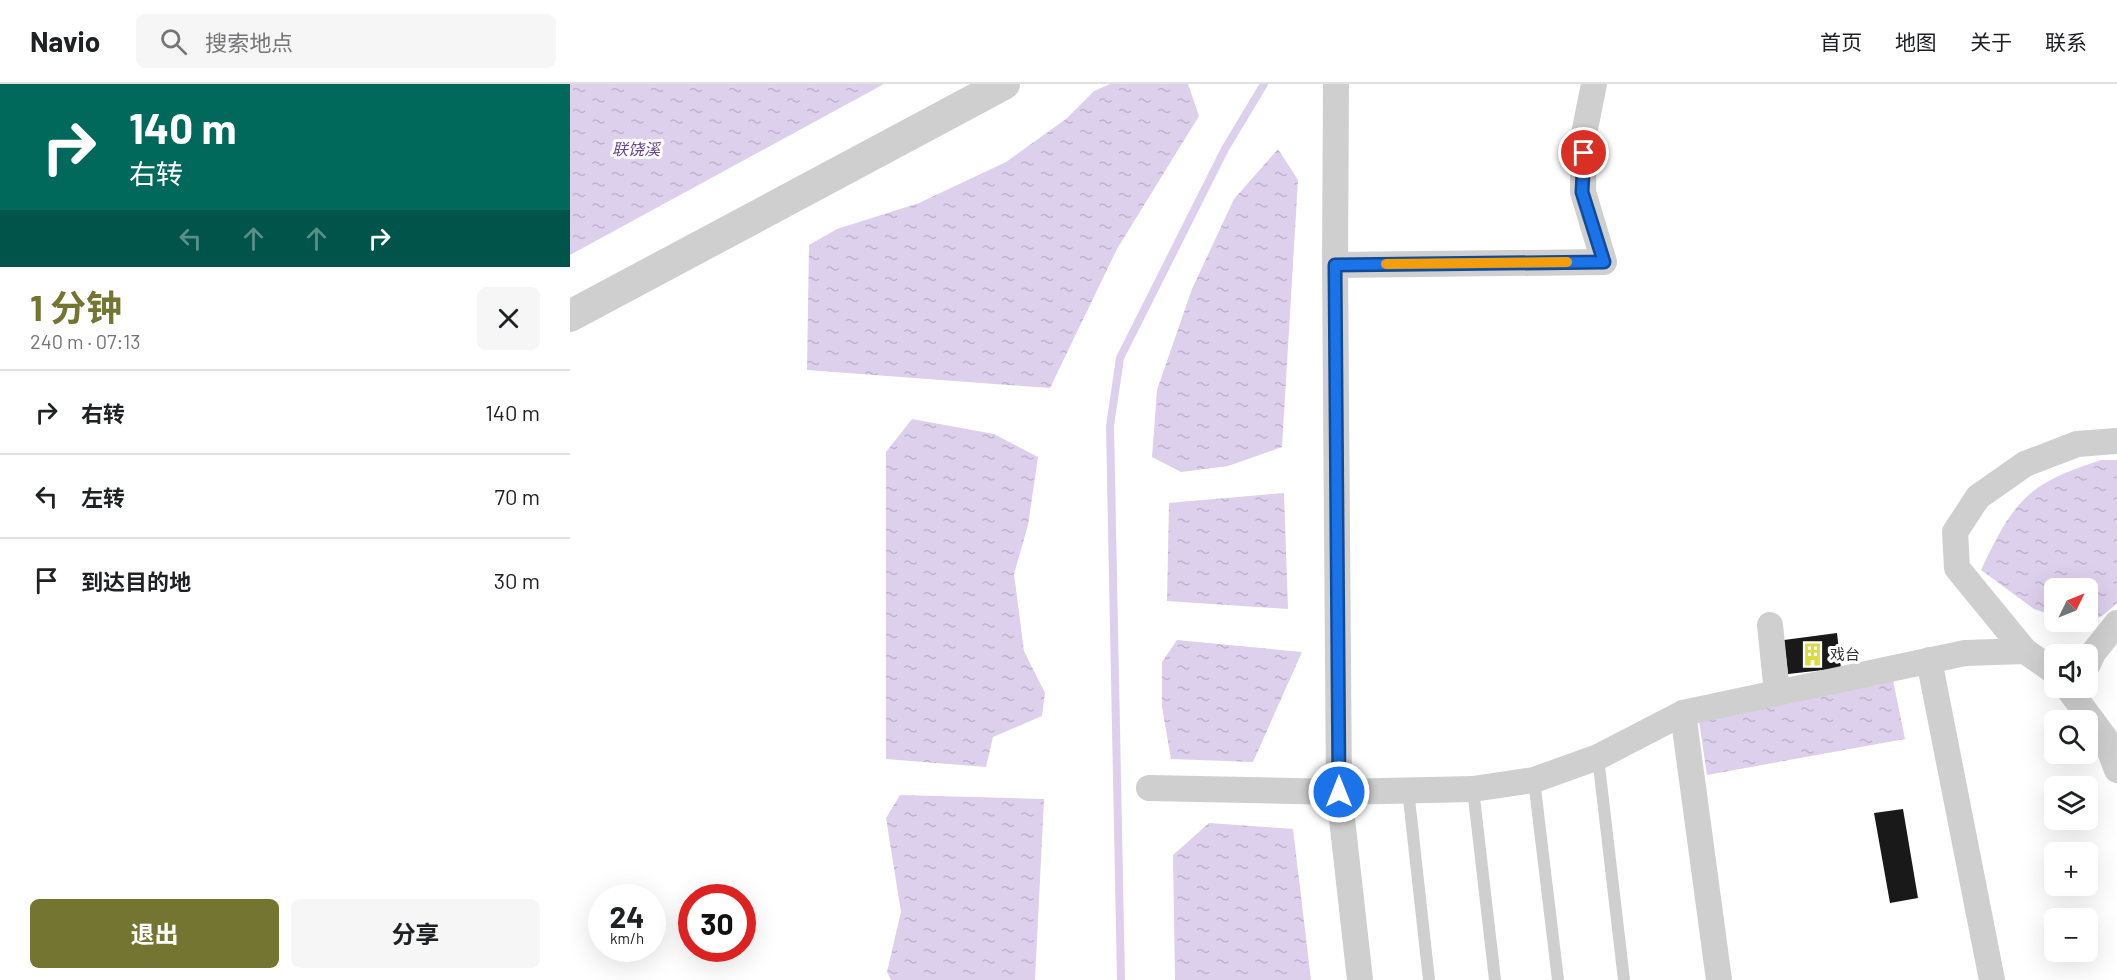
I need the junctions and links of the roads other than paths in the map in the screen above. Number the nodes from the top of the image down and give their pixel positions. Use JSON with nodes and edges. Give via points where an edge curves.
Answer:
{"nodes":[{"id":1,"x":1004,"y":84,"type":"edge"},
{"id":2,"x":1336,"y":84,"type":"edge"},
{"id":3,"x":1594,"y":84,"type":"edge"},
{"id":4,"x":1335,"y":265,"type":"junction"},
{"id":5,"x":570,"y":316,"type":"edge"},
{"id":6,"x":2117,"y":441,"type":"edge"},
{"id":7,"x":2117,"y":623,"type":"edge"},
{"id":8,"x":1770,"y":625,"type":"dead end"},
{"id":9,"x":2098,"y":647,"type":"edge"},
{"id":10,"x":2025,"y":651,"type":"junction"},
{"id":11,"x":1929,"y":660,"type":"junction"},
{"id":12,"x":2044,"y":664,"type":"edge"},
{"id":13,"x":1777,"y":693,"type":"junction"},
{"id":14,"x":2078,"y":698,"type":"edge"},
{"id":15,"x":1683,"y":713,"type":"junction"},
{"id":16,"x":1598,"y":758,"type":"junction"},
{"id":17,"x":2117,"y":770,"type":"edge"},
{"id":18,"x":1534,"y":780,"type":"junction"},
{"id":19,"x":1149,"y":788,"type":"dead end"},
{"id":20,"x":1473,"y":789,"type":"junction"},
{"id":21,"x":1408,"y":790,"type":"junction"},
{"id":22,"x":1339,"y":792,"type":"junction"},
{"id":23,"x":1360,"y":980,"type":"edge"},
{"id":24,"x":1429,"y":980,"type":"edge"},
{"id":25,"x":1495,"y":980,"type":"edge"},
{"id":26,"x":1558,"y":980,"type":"edge"},
{"id":27,"x":1624,"y":980,"type":"edge"},
{"id":28,"x":1719,"y":980,"type":"edge"},
{"id":29,"x":1992,"y":980,"type":"edge"}],
"edges":[{"from":1,"to":5,"type":"street"},
{"from":2,"to":4,"type":"street"},
{"from":3,"to":4,"type":"street","via":[[1584,134],[1582,192],[1604,262]]},
{"from":4,"to":22,"type":"street"},
{"from":6,"to":10,"type":"street","via":[[2078,444],[2025,464],[1978,497],[1956,532],[1957,568]]},
{"from":7,"to":9,"type":"street"},
{"from":8,"to":13,"type":"street"},
{"from":10,"to":11,"type":"street","via":[[1965,652]]},
{"from":10,"to":12,"type":"street"},
{"from":11,"to":13,"type":"street"},
{"from":11,"to":29,"type":"street"},
{"from":13,"to":15,"type":"street"},
{"from":14,"to":17,"type":"street","via":[[2105,738]]},
{"from":15,"to":16,"type":"street"},
{"from":15,"to":28,"type":"street"},
{"from":16,"to":18,"type":"street"},
{"from":16,"to":27,"type":"lane"},
{"from":18,"to":20,"type":"street"},
{"from":18,"to":26,"type":"lane"},
{"from":19,"to":22,"type":"street"},
{"from":20,"to":21,"type":"street"},
{"from":20,"to":25,"type":"lane"},
{"from":21,"to":22,"type":"street"},
{"from":21,"to":24,"type":"lane"},
{"from":22,"to":23,"type":"street"}]}
